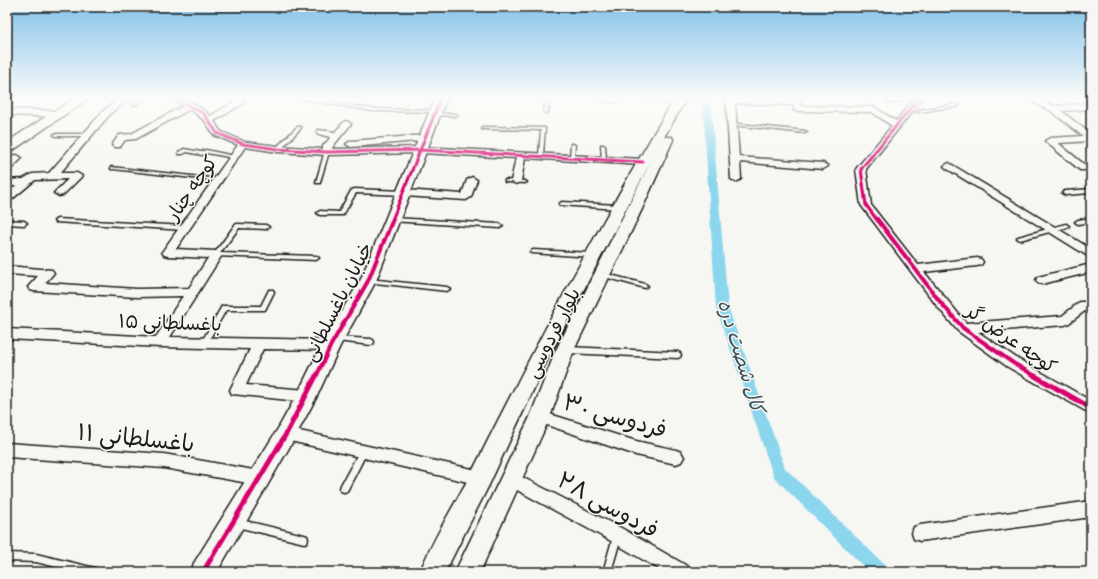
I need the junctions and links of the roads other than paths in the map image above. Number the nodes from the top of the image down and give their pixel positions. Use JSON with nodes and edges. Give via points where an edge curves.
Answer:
{"nodes":[{"id":1,"x":41,"y":125,"type":"edge"},
{"id":2,"x":96,"y":125,"type":"edge"},
{"id":3,"x":155,"y":125,"type":"edge"},
{"id":4,"x":213,"y":125,"type":"edge"},
{"id":5,"x":346,"y":125,"type":"edge"},
{"id":6,"x":430,"y":125,"type":"edge"},
{"id":7,"x":666,"y":125,"type":"edge"},
{"id":8,"x":671,"y":125,"type":"edge"},
{"id":9,"x":732,"y":125,"type":"edge"},
{"id":10,"x":741,"y":125,"type":"edge"},
{"id":11,"x":897,"y":125,"type":"edge"},
{"id":12,"x":1074,"y":125,"type":"edge"},
{"id":13,"x":299,"y":128,"type":"dead end"},
{"id":14,"x":484,"y":128,"type":"dead end"},
{"id":15,"x":321,"y":132,"type":"dead end"},
{"id":16,"x":805,"y":132,"type":"dead end"},
{"id":17,"x":88,"y":134,"type":"junction"},
{"id":18,"x":56,"y":135,"type":"dead end"},
{"id":19,"x":338,"y":135,"type":"junction"},
{"id":20,"x":1091,"y":138,"type":"edge"},
{"id":21,"x":243,"y":144,"type":"junction"},
{"id":22,"x":423,"y":144,"type":"junction"},
{"id":23,"x":117,"y":145,"type":"dead end"},
{"id":24,"x":573,"y":145,"type":"dead end"},
{"id":25,"x":603,"y":146,"type":"dead end"},
{"id":26,"x":7,"y":148,"type":"edge"},
{"id":27,"x":278,"y":149,"type":"junction"},
{"id":28,"x":328,"y":149,"type":"junction"},
{"id":29,"x":181,"y":153,"type":"dead end"},
{"id":30,"x":521,"y":155,"type":"junction"},
{"id":31,"x":541,"y":155,"type":"junction"},
{"id":32,"x":234,"y":157,"type":"junction"},
{"id":33,"x":572,"y":157,"type":"junction"},
{"id":34,"x":734,"y":158,"type":"junction"},
{"id":35,"x":7,"y":159,"type":"edge"},
{"id":36,"x":604,"y":159,"type":"junction"},
{"id":37,"x":643,"y":162,"type":"junction"},
{"id":38,"x":822,"y":166,"type":"dead end"},
{"id":39,"x":950,"y":166,"type":"dead end"},
{"id":40,"x":7,"y":168,"type":"edge"},
{"id":41,"x":113,"y":168,"type":"dead end"},
{"id":42,"x":1083,"y":168,"type":"dead end"},
{"id":43,"x":52,"y":176,"type":"junction"},
{"id":44,"x":736,"y":179,"type":"dead end"},
{"id":45,"x":219,"y":180,"type":"junction"},
{"id":46,"x":472,"y":180,"type":"dead end"},
{"id":47,"x":516,"y":181,"type":"dead end"},
{"id":48,"x":26,"y":182,"type":"junction"},
{"id":49,"x":318,"y":182,"type":"dead end"},
{"id":50,"x":7,"y":183,"type":"edge"},
{"id":51,"x":1091,"y":191,"type":"edge"},
{"id":52,"x":59,"y":193,"type":"dead end"},
{"id":53,"x":404,"y":193,"type":"junction"},
{"id":54,"x":1065,"y":193,"type":"dead end"},
{"id":55,"x":7,"y":198,"type":"edge"},
{"id":56,"x":562,"y":204,"type":"dead end"},
{"id":57,"x":619,"y":208,"type":"junction"},
{"id":58,"x":320,"y":213,"type":"dead end"},
{"id":59,"x":392,"y":220,"type":"junction"},
{"id":60,"x":1091,"y":220,"type":"edge"},
{"id":61,"x":58,"y":221,"type":"dead end"},
{"id":62,"x":7,"y":222,"type":"edge"},
{"id":63,"x":1078,"y":222,"type":"dead end"},
{"id":64,"x":24,"y":223,"type":"dead end"},
{"id":65,"x":500,"y":226,"type":"dead end"},
{"id":66,"x":1066,"y":226,"type":"dead end"},
{"id":67,"x":266,"y":227,"type":"dead end"},
{"id":68,"x":185,"y":228,"type":"junction"},
{"id":69,"x":1052,"y":230,"type":"junction"},
{"id":70,"x":1020,"y":238,"type":"dead end"},
{"id":71,"x":533,"y":252,"type":"dead end"},
{"id":72,"x":1091,"y":254,"type":"edge"},
{"id":73,"x":216,"y":255,"type":"junction"},
{"id":74,"x":316,"y":258,"type":"dead end"},
{"id":75,"x":602,"y":258,"type":"junction"},
{"id":76,"x":978,"y":262,"type":"dead end"},
{"id":77,"x":1091,"y":268,"type":"edge"},
{"id":78,"x":916,"y":269,"type":"junction"},
{"id":79,"x":7,"y":270,"type":"edge"},
{"id":80,"x":1042,"y":280,"type":"dead end"},
{"id":81,"x":368,"y":281,"type":"junction"},
{"id":82,"x":645,"y":286,"type":"dead end"},
{"id":83,"x":447,"y":289,"type":"dead end"},
{"id":84,"x":191,"y":292,"type":"junction"},
{"id":85,"x":271,"y":292,"type":"dead end"},
{"id":86,"x":1091,"y":306,"type":"edge"},
{"id":87,"x":963,"y":328,"type":"junction"},
{"id":88,"x":7,"y":334,"type":"edge"},
{"id":89,"x":160,"y":342,"type":"junction"},
{"id":90,"x":333,"y":342,"type":"junction"},
{"id":91,"x":371,"y":342,"type":"dead end"},
{"id":92,"x":204,"y":343,"type":"junction"},
{"id":93,"x":259,"y":344,"type":"junction"},
{"id":94,"x":565,"y":350,"type":"junction"},
{"id":95,"x":678,"y":355,"type":"dead end"},
{"id":96,"x":307,"y":396,"type":"junction"},
{"id":97,"x":1091,"y":408,"type":"edge"},
{"id":98,"x":540,"y":417,"type":"junction"},
{"id":99,"x":286,"y":434,"type":"junction"},
{"id":100,"x":7,"y":450,"type":"edge"},
{"id":101,"x":363,"y":452,"type":"junction"},
{"id":102,"x":676,"y":457,"type":"dead end"},
{"id":103,"x":259,"y":478,"type":"junction"},
{"id":104,"x":481,"y":478,"type":"junction"},
{"id":105,"x":512,"y":479,"type":"junction"},
{"id":106,"x":344,"y":488,"type":"dead end"},
{"id":107,"x":1091,"y":509,"type":"edge"},
{"id":108,"x":233,"y":522,"type":"junction"},
{"id":109,"x":920,"y":533,"type":"dead end"},
{"id":110,"x":617,"y":535,"type":"junction"},
{"id":111,"x":304,"y":539,"type":"dead end"},
{"id":112,"x":7,"y":557,"type":"edge"},
{"id":113,"x":95,"y":572,"type":"edge"},
{"id":114,"x":203,"y":572,"type":"edge"},
{"id":115,"x":432,"y":572,"type":"edge"},
{"id":116,"x":467,"y":572,"type":"edge"},
{"id":117,"x":607,"y":572,"type":"edge"},
{"id":118,"x":681,"y":572,"type":"edge"}],
"edges":[{"from":1,"to":26,"type":"main road"},
{"from":2,"to":17,"type":"street"},
{"from":3,"to":23,"type":"street","via":[[133,137],[122,137]]},
{"from":4,"to":21,"type":"street","via":[[217,133]]},
{"from":5,"to":19,"type":"street"},
{"from":6,"to":22,"type":"main road","name":"خیابان باغسلطانی"},
{"from":7,"to":37,"type":"main road","name":"بلوار فردوسی"},
{"from":8,"to":75,"type":"main road","name":"بلوار فردوسی","via":[[635,209]]},
{"from":9,"to":34,"type":"street"},
{"from":10,"to":16,"type":"lane"},
{"from":11,"to":78,"type":"street","name":"کوچه عرض گر","via":[[861,169],[866,205]]},
{"from":12,"to":20,"type":"street"},
{"from":13,"to":27,"type":"lane"},
{"from":14,"to":31,"type":"lane","via":[[543,129]]},
{"from":15,"to":19,"type":"street"},
{"from":17,"to":18,"type":"lane"},
{"from":17,"to":43,"type":"street"},
{"from":19,"to":28,"type":"street"},
{"from":20,"to":42,"type":"street","via":[[1050,141]]},
{"from":21,"to":27,"type":"street"},
{"from":21,"to":32,"type":"street","name":"کوچه چنار"},
{"from":22,"to":28,"type":"street"},
{"from":22,"to":30,"type":"street"},
{"from":22,"to":53,"type":"main road","name":"خیابان باغسلطانی"},
{"from":24,"to":33,"type":"lane"},
{"from":25,"to":36,"type":"lane"},
{"from":27,"to":28,"type":"street"},
{"from":28,"to":49,"type":"lane"},
{"from":29,"to":32,"type":"lane","via":[[186,150],[202,154],[206,151]]},
{"from":30,"to":31,"type":"street"},
{"from":30,"to":47,"type":"street"},
{"from":31,"to":33,"type":"street"},
{"from":32,"to":45,"type":"street","name":"کوچه چنار"},
{"from":33,"to":36,"type":"street"},
{"from":34,"to":38,"type":"street"},
{"from":34,"to":44,"type":"street"},
{"from":35,"to":40,"type":"street","via":[[17,158]]},
{"from":36,"to":37,"type":"street"},
{"from":37,"to":57,"type":"main road","name":"بلوار فردوسی"},
{"from":39,"to":69,"type":"street"},
{"from":41,"to":45,"type":"lane"},
{"from":43,"to":48,"type":"street","via":[[32,177]]},
{"from":43,"to":52,"type":"street","via":[[80,176]]},
{"from":45,"to":68,"type":"street","name":"کوچه چنار"},
{"from":46,"to":53,"type":"street","via":[[466,197]]},
{"from":48,"to":50,"type":"street"},
{"from":48,"to":55,"type":"street"},
{"from":51,"to":54,"type":"lane"},
{"from":53,"to":58,"type":"lane","via":[[354,191],[341,214]]},
{"from":53,"to":59,"type":"main road","name":"خیابان باغسلطانی"},
{"from":56,"to":57,"type":"lane"},
{"from":57,"to":75,"type":"main road","name":"بلوار فردوسی"},
{"from":59,"to":65,"type":"lane"},
{"from":59,"to":81,"type":"main road","name":"خیابان باغسلطانی"},
{"from":60,"to":63,"type":"lane"},
{"from":61,"to":68,"type":"lane"},
{"from":62,"to":64,"type":"lane"},
{"from":66,"to":69,"type":"lane"},
{"from":67,"to":73,"type":"lane","via":[[237,226]]},
{"from":68,"to":73,"type":"street","name":"کوچه چنار","via":[[168,252]]},
{"from":69,"to":70,"type":"lane"},
{"from":69,"to":72,"type":"street"},
{"from":71,"to":75,"type":"lane"},
{"from":73,"to":74,"type":"lane"},
{"from":73,"to":84,"type":"street"},
{"from":75,"to":82,"type":"lane"},
{"from":75,"to":94,"type":"main road","name":"بلوار فردوسی"},
{"from":75,"to":104,"type":"main road","name":"بلوار فردوسی","via":[[540,358]]},
{"from":76,"to":78,"type":"street"},
{"from":77,"to":80,"type":"street"},
{"from":78,"to":87,"type":"street","name":"کوچه عرض گر"},
{"from":79,"to":84,"type":"street","via":[[48,273],[34,287]]},
{"from":81,"to":83,"type":"lane"},
{"from":81,"to":90,"type":"main road","name":"خیابان باغسلطانی"},
{"from":84,"to":89,"type":"street"},
{"from":85,"to":92,"type":"lane","via":[[263,308],[224,308]]},
{"from":86,"to":87,"type":"street","via":[[1084,305],[1065,320]]},
{"from":87,"to":97,"type":"street","name":"کوچه عرض گر","via":[[1014,363]]},
{"from":88,"to":89,"type":"street","name":"باغسلطانی ۱۵"},
{"from":89,"to":92,"type":"street","name":"باغسلطانی ۱۵"},
{"from":90,"to":91,"type":"lane"},
{"from":90,"to":93,"type":"street","name":"باغسلطانی ۱۵"},
{"from":90,"to":96,"type":"main road","name":"خیابان باغسلطانی"},
{"from":92,"to":93,"type":"street","name":"باغسلطانی ۱۵"},
{"from":93,"to":96,"type":"street","via":[[237,390]]},
{"from":94,"to":95,"type":"lane"},
{"from":94,"to":98,"type":"main road","name":"بلوار فردوسی"},
{"from":96,"to":99,"type":"main road","name":"خیابان باغسلطانی"},
{"from":98,"to":102,"type":"street","name":"فردوسی ۳۰","via":[[636,448]]},
{"from":98,"to":105,"type":"main road","name":"بلوار فردوسی"},
{"from":99,"to":101,"type":"street"},
{"from":99,"to":103,"type":"main road","name":"خیابان باغسلطانی"},
{"from":100,"to":103,"type":"street","name":"باغسلطانی ۱۱","via":[[164,461]]},
{"from":101,"to":104,"type":"street"},
{"from":101,"to":106,"type":"lane"},
{"from":103,"to":108,"type":"main road","name":"خیابان باغسلطانی"},
{"from":104,"to":115,"type":"main road","name":"بلوار فردوسی"},
{"from":105,"to":110,"type":"street","name":"فردوسی ۲۸"},
{"from":105,"to":116,"type":"main road","name":"بلوار فردوسی"},
{"from":107,"to":109,"type":"street"},
{"from":108,"to":111,"type":"lane"},
{"from":108,"to":114,"type":"main road","name":"خیابان باغسلطانی"},
{"from":110,"to":117,"type":"lane"},
{"from":110,"to":118,"type":"street","name":"فردوسی ۲۸"},
{"from":112,"to":113,"type":"lane","via":[[36,558]]}]}
